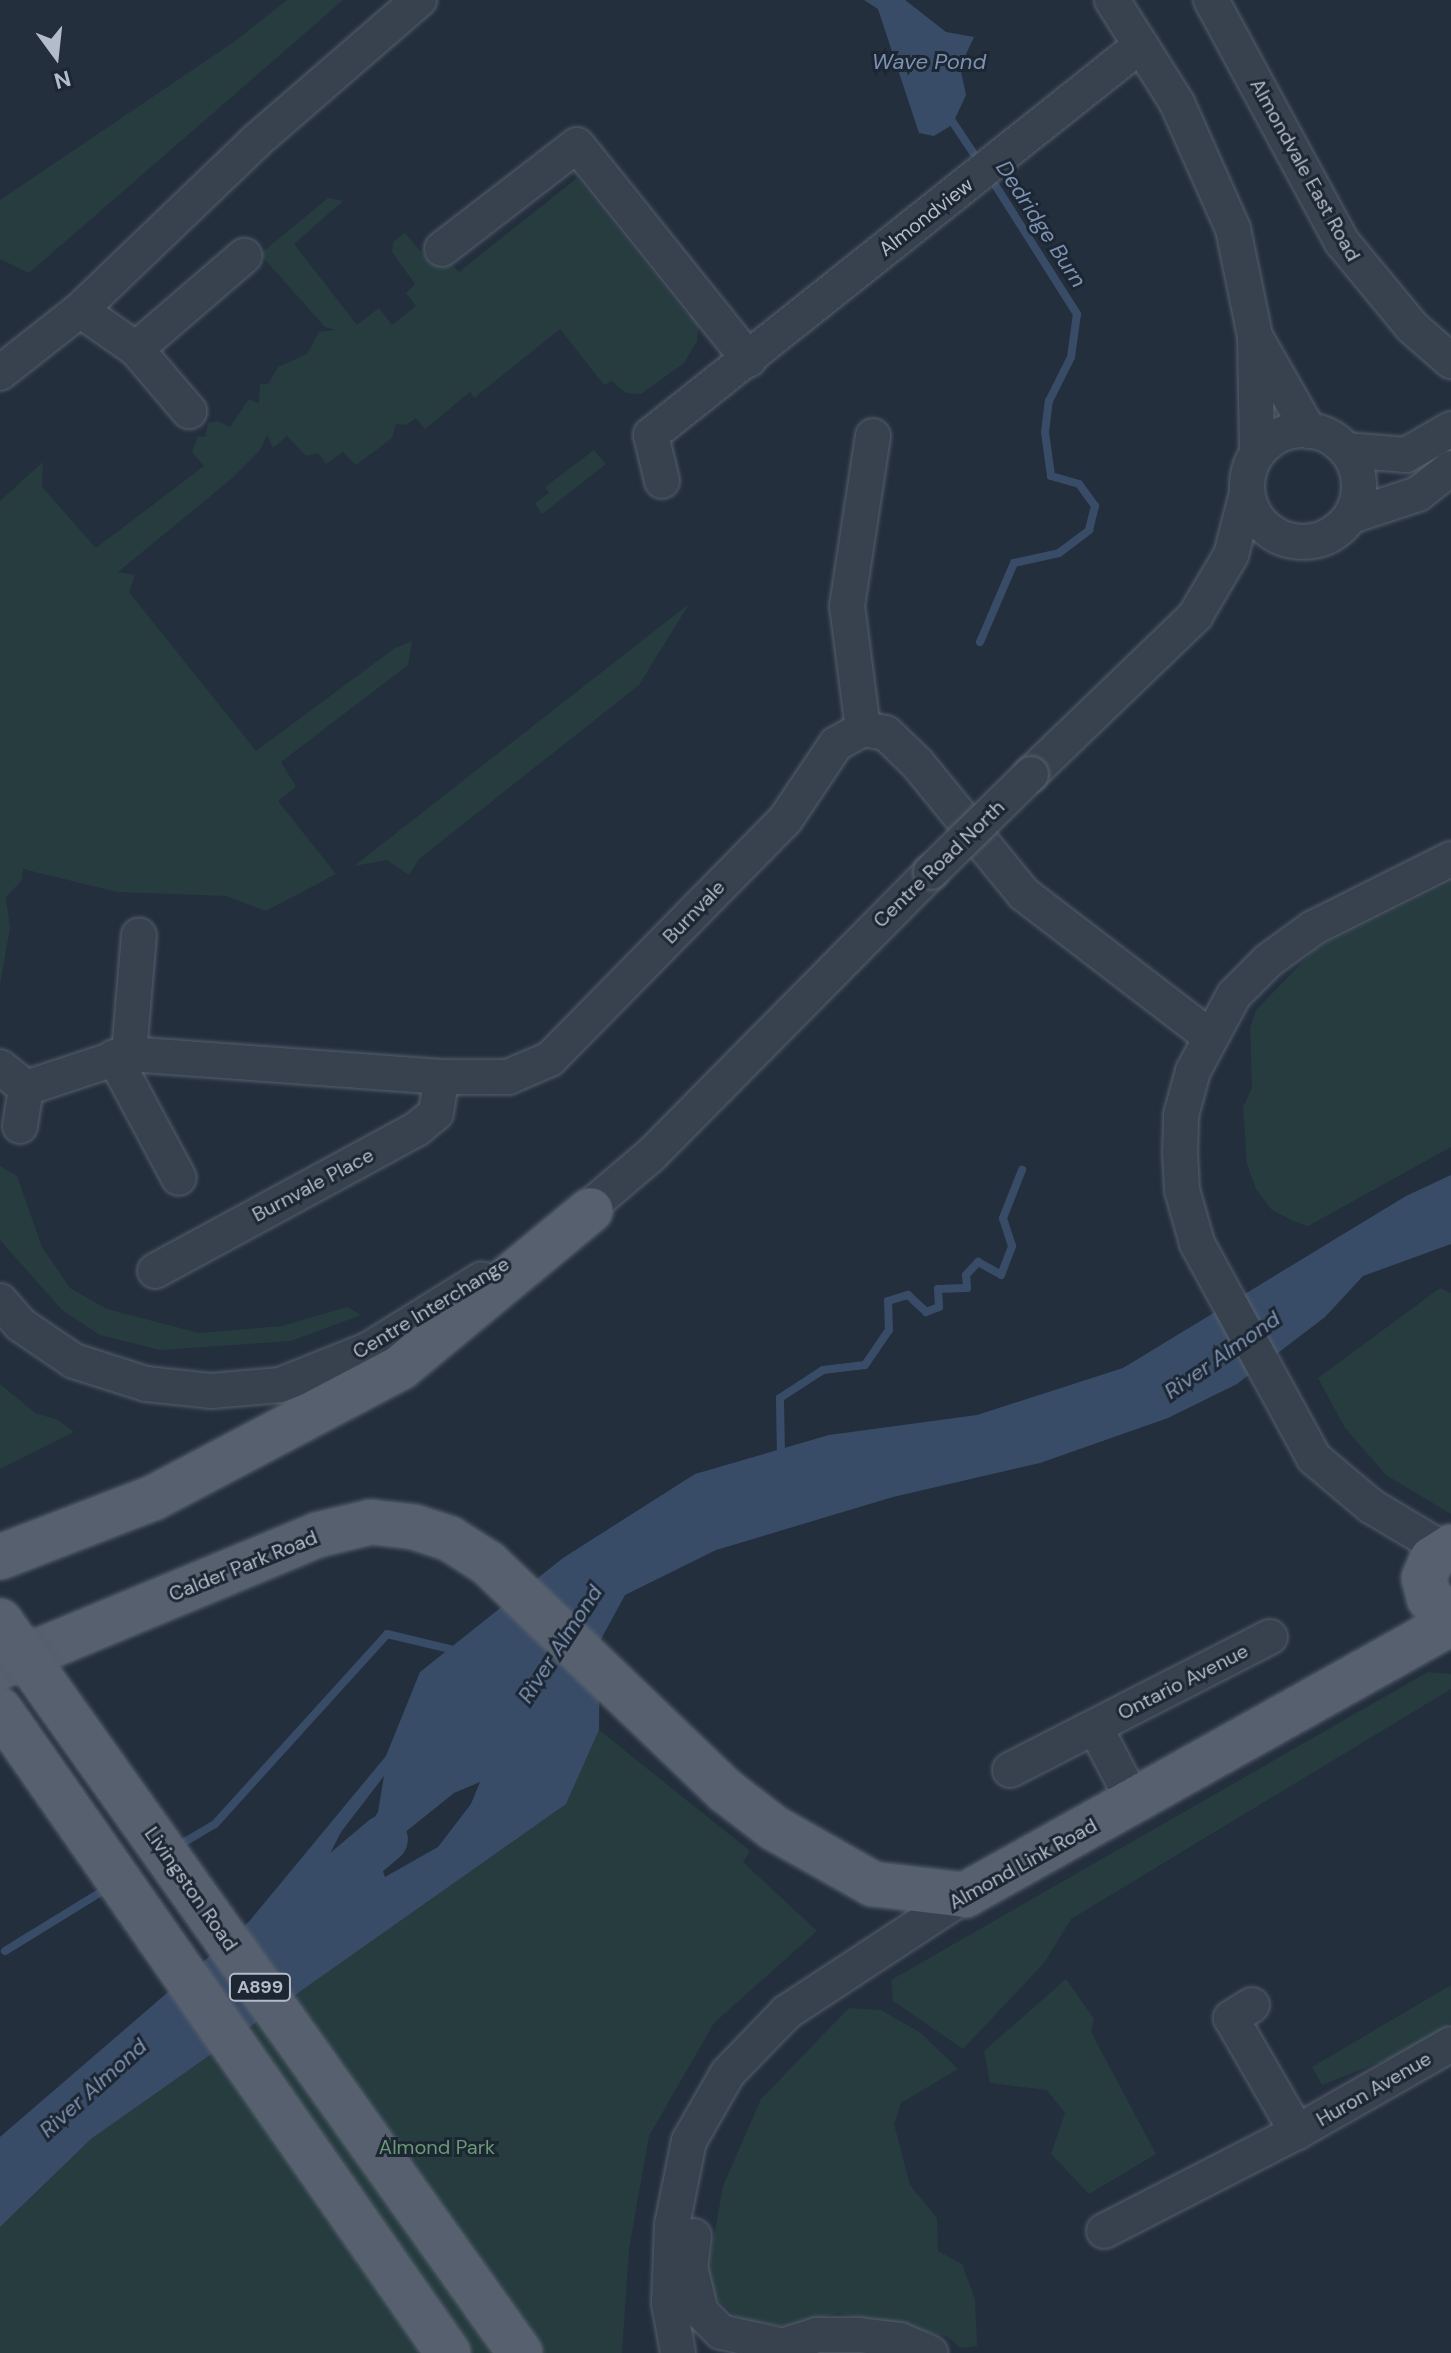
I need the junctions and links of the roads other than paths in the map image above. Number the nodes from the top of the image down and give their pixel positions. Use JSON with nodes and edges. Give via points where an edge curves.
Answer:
{"nodes":[{"id":1,"x":419,"y":0,"type":"edge"},
{"id":2,"x":1112,"y":0,"type":"edge"},
{"id":3,"x":1211,"y":0,"type":"edge"},
{"id":4,"x":1141,"y":45,"type":"junction"},
{"id":5,"x":442,"y":249,"type":"dead end"},
{"id":6,"x":244,"y":256,"type":"dead end"},
{"id":7,"x":80,"y":310,"type":"junction"},
{"id":8,"x":1255,"y":336,"type":"junction"},
{"id":9,"x":136,"y":349,"type":"junction"},
{"id":10,"x":749,"y":360,"type":"junction"},
{"id":11,"x":1451,"y":361,"type":"edge"},
{"id":12,"x":0,"y":373,"type":"edge"},
{"id":13,"x":189,"y":411,"type":"dead end"},
{"id":14,"x":1451,"y":429,"type":"edge"},
{"id":15,"x":1309,"y":431,"type":"junction"},
{"id":16,"x":873,"y":436,"type":"dead end"},
{"id":17,"x":1346,"y":450,"type":"junction"},
{"id":18,"x":1257,"y":454,"type":"junction"},
{"id":19,"x":1451,"y":468,"type":"edge"},
{"id":20,"x":662,"y":481,"type":"dead end"},
{"id":21,"x":1247,"y":493,"type":"junction"},
{"id":22,"x":1351,"y":516,"type":"junction"},
{"id":23,"x":863,"y":729,"type":"junction"},
{"id":24,"x":1451,"y":859,"type":"edge"},
{"id":25,"x":139,"y":935,"type":"dead end"},
{"id":26,"x":1208,"y":1035,"type":"junction"},
{"id":27,"x":121,"y":1056,"type":"junction"},
{"id":28,"x":13,"y":1077,"type":"edge"},
{"id":29,"x":442,"y":1077,"type":"junction"},
{"id":30,"x":20,"y":1126,"type":"dead end"},
{"id":31,"x":179,"y":1178,"type":"dead end"},
{"id":32,"x":591,"y":1210,"type":"junction"},
{"id":33,"x":155,"y":1271,"type":"dead end"},
{"id":34,"x":0,"y":1301,"type":"edge"},
{"id":35,"x":0,"y":1557,"type":"edge"},
{"id":36,"x":1442,"y":1584,"type":"edge"},
{"id":37,"x":0,"y":1621,"type":"edge"},
{"id":38,"x":1270,"y":1637,"type":"dead end"},
{"id":39,"x":0,"y":1667,"type":"edge"},
{"id":40,"x":0,"y":1710,"type":"edge"},
{"id":41,"x":1095,"y":1727,"type":"junction"},
{"id":42,"x":0,"y":1741,"type":"edge"},
{"id":43,"x":1010,"y":1770,"type":"dead end"},
{"id":44,"x":1134,"y":1802,"type":"junction"},
{"id":45,"x":965,"y":1895,"type":"junction"},
{"id":46,"x":172,"y":1957,"type":"junction"},
{"id":47,"x":1233,"y":2017,"type":"dead end"},
{"id":48,"x":1451,"y":2044,"type":"edge"},
{"id":49,"x":700,"y":2117,"type":"junction"},
{"id":50,"x":1297,"y":2132,"type":"junction"},
{"id":51,"x":1104,"y":2231,"type":"dead end"},
{"id":52,"x":769,"y":2349,"type":"edge"},
{"id":53,"x":448,"y":2353,"type":"edge"},
{"id":54,"x":520,"y":2353,"type":"edge"},
{"id":55,"x":678,"y":2353,"type":"edge"},
{"id":56,"x":930,"y":2353,"type":"edge"}],
"edges":[{"from":1,"to":7,"type":"street","via":[[256,141]]},
{"from":2,"to":4,"type":"street"},
{"from":3,"to":11,"type":"street","name":"Almondvale East Road","via":[[1342,242],[1403,317]]},
{"from":4,"to":8,"type":"street","via":[[1210,168],[1233,229]]},
{"from":4,"to":10,"type":"street","name":"Almondview"},
{"from":5,"to":10,"type":"street","via":[[577,145]]},
{"from":6,"to":9,"type":"street"},
{"from":7,"to":9,"type":"street"},
{"from":7,"to":12,"type":"street"},
{"from":8,"to":15,"type":"street"},
{"from":8,"to":18,"type":"street"},
{"from":9,"to":13,"type":"street"},
{"from":10,"to":20,"type":"street","name":"Almondview","via":[[651,435]]},
{"from":14,"to":17,"type":"street","via":[[1406,455]]},
{"from":15,"to":17,"type":"street","via":[[1327,435]]},
{"from":15,"to":18,"type":"street","via":[[1282,434]]},
{"from":16,"to":23,"type":"street","via":[[847,606]]},
{"from":17,"to":22,"type":"street","via":[[1356,467],[1359,490]]},
{"from":18,"to":21,"type":"street"},
{"from":19,"to":22,"type":"street","via":[[1418,494]]},
{"from":21,"to":22,"type":"street","via":[[1261,523],[1290,541],[1323,539]]},
{"from":21,"to":32,"type":"street","name":"Centre Road North","bridge":true,"via":[[1231,555],[1195,616]]},
{"from":23,"to":26,"type":"street","via":[[886,733],[917,763],[1024,894]]},
{"from":23,"to":29,"type":"street","name":"Burnvale","via":[[836,744],[785,820],[550,1059],[508,1077]]},
{"from":24,"to":26,"type":"street","via":[[1313,928],[1269,960],[1234,995]]},
{"from":25,"to":27,"type":"street"},
{"from":26,"to":36,"type":"street","via":[[1181,1115],[1180,1152],[1182,1190],[1213,1275],[1304,1441]]},
{"from":27,"to":28,"type":"street"},
{"from":27,"to":29,"type":"street"},
{"from":27,"to":31,"type":"street"},
{"from":28,"to":30,"type":"street"},
{"from":29,"to":33,"type":"street","name":"Burnvale Place","via":[[436,1113],[418,1128]]},
{"from":32,"to":34,"type":"street","name":"Centre Interchange","via":[[368,1350],[280,1385],[211,1391],[146,1384],[74,1361],[21,1325]]},
{"from":32,"to":35,"type":"main road","via":[[401,1367],[153,1498]]},
{"from":36,"to":44,"type":"main road","name":"Almond Link Road","via":[[1385,1659]]},
{"from":37,"to":54,"type":"main road","name":"Livingston Road","number":"A899","bridge":true},
{"from":38,"to":41,"type":"street","name":"Ontario Avenue"},
{"from":39,"to":45,"type":"main road","name":"Calder Park Road","via":[[317,1535],[371,1522],[414,1527],[450,1539],[488,1563],[726,1791],[774,1828],[873,1884]]},
{"from":40,"to":46,"type":"main road","number":"A899"},
{"from":41,"to":43,"type":"street","name":"Ontario Avenue"},
{"from":41,"to":44,"type":"street","name":"Ontario Avenue"},
{"from":42,"to":46,"type":"main road"},
{"from":44,"to":45,"type":"main road","name":"Almond Link Road"},
{"from":45,"to":49,"type":"street","name":"Almond Link Road","via":[[787,2012],[746,2050]]},
{"from":46,"to":53,"type":"main road","number":"A899"},
{"from":47,"to":50,"type":"street","name":"Huron Avenue"},
{"from":48,"to":50,"type":"street","name":"Huron Avenue"},
{"from":49,"to":52,"type":"street","via":[[705,2168],[690,2267],[701,2312],[721,2332]]},
{"from":49,"to":55,"type":"street","name":"Almond Link Road","via":[[689,2141],[672,2225],[669,2303]]},
{"from":50,"to":51,"type":"street","name":"Huron Avenue","via":[[1135,2200]]},
{"from":52,"to":56,"type":"street","via":[[817,2335],[859,2335],[900,2340]]}]}
